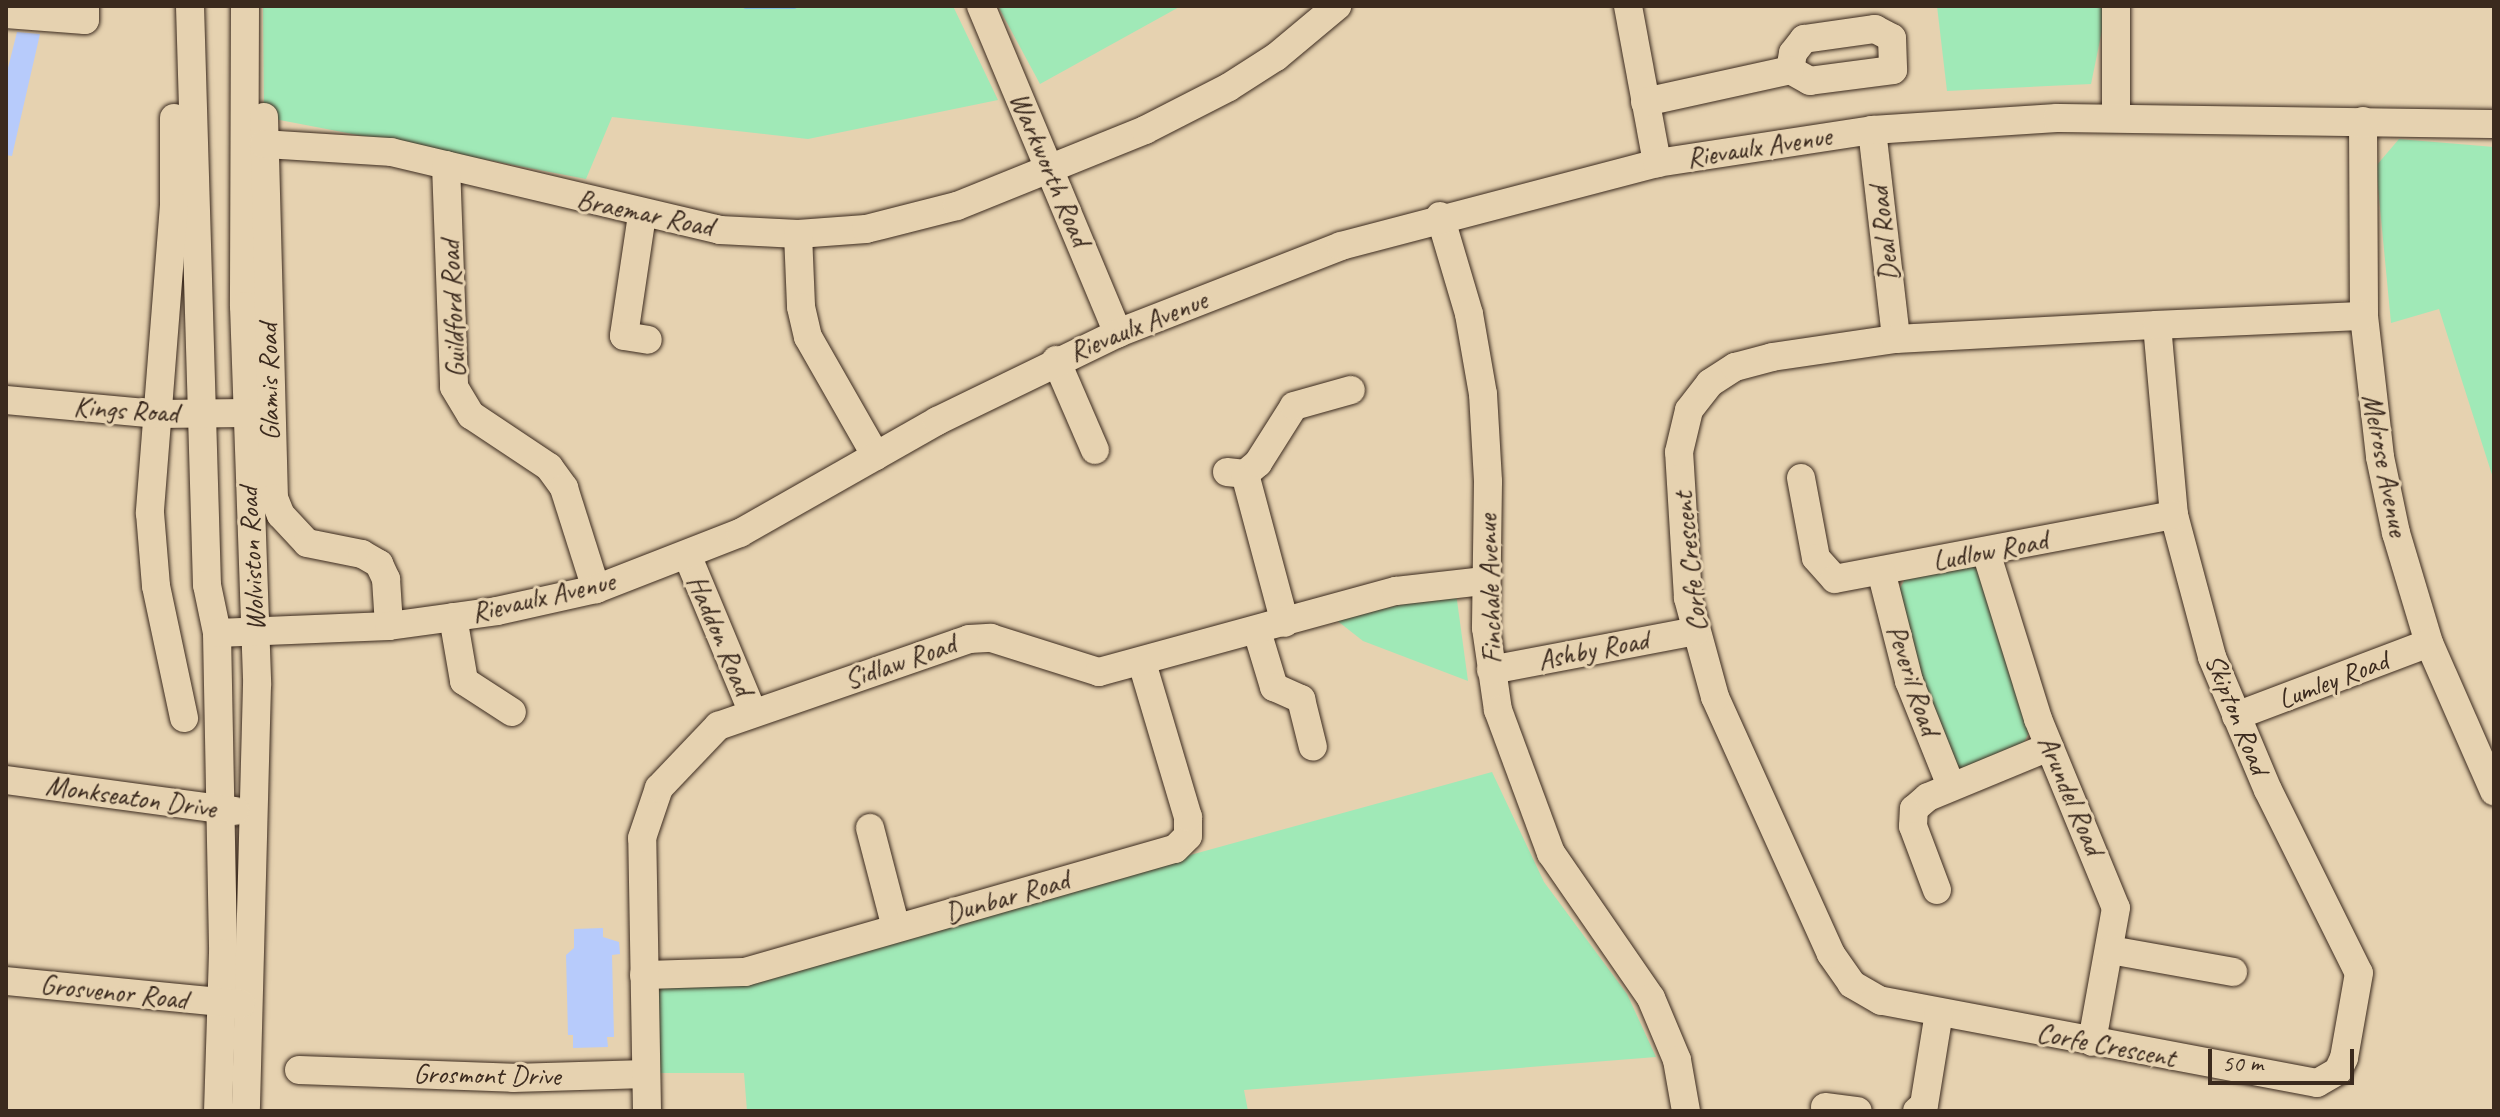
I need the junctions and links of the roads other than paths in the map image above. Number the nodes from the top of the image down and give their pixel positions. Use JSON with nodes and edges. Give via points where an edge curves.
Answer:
{"nodes":[{"id":1,"x":85,"y":6,"type":"edge"},
{"id":2,"x":190,"y":6,"type":"edge"},
{"id":3,"x":206,"y":6,"type":"edge"},
{"id":4,"x":245,"y":6,"type":"edge"},
{"id":5,"x":981,"y":6,"type":"edge"},
{"id":6,"x":1337,"y":6,"type":"edge"},
{"id":7,"x":1628,"y":6,"type":"edge"},
{"id":8,"x":2116,"y":6,"type":"edge"},
{"id":9,"x":6,"y":14,"type":"edge"},
{"id":10,"x":1790,"y":70,"type":"dead end"},
{"id":11,"x":1645,"y":102,"type":"junction"},
{"id":12,"x":2116,"y":115,"type":"junction"},
{"id":13,"x":174,"y":118,"type":"dead end"},
{"id":14,"x":2363,"y":121,"type":"junction"},
{"id":15,"x":2494,"y":124,"type":"edge"},
{"id":16,"x":1872,"y":130,"type":"junction"},
{"id":17,"x":264,"y":131,"type":"joint"},
{"id":18,"x":1657,"y":163,"type":"junction"},
{"id":19,"x":446,"y":165,"type":"junction"},
{"id":20,"x":1050,"y":170,"type":"junction"},
{"id":21,"x":177,"y":179,"type":"junction"},
{"id":22,"x":642,"y":215,"type":"junction"},
{"id":23,"x":1440,"y":216,"type":"junction"},
{"id":24,"x":798,"y":234,"type":"junction"},
{"id":25,"x":2364,"y":316,"type":"junction"},
{"id":26,"x":2157,"y":325,"type":"junction"},
{"id":27,"x":1118,"y":333,"type":"junction"},
{"id":28,"x":1896,"y":339,"type":"junction"},
{"id":29,"x":648,"y":340,"type":"dead end"},
{"id":30,"x":1056,"y":360,"type":"junction"},
{"id":31,"x":1351,"y":390,"type":"dead end"},
{"id":32,"x":6,"y":400,"type":"edge"},
{"id":33,"x":246,"y":413,"type":"junction"},
{"id":34,"x":158,"y":414,"type":"junction"},
{"id":35,"x":203,"y":414,"type":"junction"},
{"id":36,"x":1095,"y":450,"type":"dead end"},
{"id":37,"x":876,"y":456,"type":"junction"},
{"id":38,"x":1801,"y":478,"type":"dead end"},
{"id":39,"x":2174,"y":515,"type":"junction"},
{"id":40,"x":1986,"y":552,"type":"junction"},
{"id":41,"x":688,"y":557,"type":"junction"},
{"id":42,"x":1881,"y":571,"type":"junction"},
{"id":43,"x":1484,"y":581,"type":"junction"},
{"id":44,"x":596,"y":589,"type":"junction"},
{"id":45,"x":453,"y":617,"type":"junction"},
{"id":46,"x":1285,"y":623,"type":"junction"},
{"id":47,"x":389,"y":626,"type":"junction"},
{"id":48,"x":1257,"y":631,"type":"junction"},
{"id":49,"x":1695,"y":631,"type":"junction"},
{"id":50,"x":191,"y":632,"type":"junction"},
{"id":51,"x":256,"y":632,"type":"junction"},
{"id":52,"x":2429,"y":643,"type":"junction"},
{"id":53,"x":1142,"y":663,"type":"junction"},
{"id":54,"x":1491,"y":670,"type":"junction"},
{"id":55,"x":512,"y":712,"type":"dead end"},
{"id":56,"x":753,"y":713,"type":"junction"},
{"id":57,"x":2236,"y":716,"type":"junction"},
{"id":58,"x":184,"y":718,"type":"dead end"},
{"id":59,"x":1313,"y":747,"type":"dead end"},
{"id":60,"x":2049,"y":747,"type":"junction"},
{"id":61,"x":6,"y":780,"type":"edge"},
{"id":62,"x":2494,"y":791,"type":"edge"},
{"id":63,"x":1939,"y":792,"type":"junction"},
{"id":64,"x":218,"y":811,"type":"junction"},
{"id":65,"x":256,"y":811,"type":"junction"},
{"id":66,"x":870,"y":828,"type":"dead end"},
{"id":67,"x":1937,"y":890,"type":"dead end"},
{"id":68,"x":896,"y":928,"type":"junction"},
{"id":69,"x":2110,"y":950,"type":"junction"},
{"id":70,"x":2233,"y":972,"type":"dead end"},
{"id":71,"x":644,"y":975,"type":"junction"},
{"id":72,"x":6,"y":981,"type":"edge"},
{"id":73,"x":236,"y":1004,"type":"junction"},
{"id":74,"x":1939,"y":1012,"type":"junction"},
{"id":75,"x":2092,"y":1042,"type":"junction"},
{"id":76,"x":299,"y":1070,"type":"dead end"},
{"id":77,"x":646,"y":1074,"type":"junction"},
{"id":78,"x":2327,"y":1080,"type":"joint"},
{"id":79,"x":1825,"y":1107,"type":"dead end"},
{"id":80,"x":218,"y":1111,"type":"edge"},
{"id":81,"x":246,"y":1111,"type":"edge"},
{"id":82,"x":647,"y":1111,"type":"edge"},
{"id":83,"x":1686,"y":1111,"type":"edge"},
{"id":84,"x":1858,"y":1111,"type":"edge"},
{"id":85,"x":1917,"y":1111,"type":"edge"}],
"edges":[{"from":1,"to":9,"type":"street","via":[[85,20]]},
{"from":2,"to":21,"type":"street"},
{"from":3,"to":21,"type":"street"},
{"from":4,"to":33,"type":"street","name":"Wolviston Road"},
{"from":5,"to":20,"type":"street","name":"Warkworth Road"},
{"from":6,"to":20,"type":"street","via":[[1276,57],[1229,87]]},
{"from":7,"to":11,"type":"street"},
{"from":8,"to":12,"type":"street"},
{"from":10,"to":11,"type":"street"},
{"from":11,"to":18,"type":"street"},
{"from":12,"to":14,"type":"street","name":"Rievaulx Avenue"},
{"from":12,"to":16,"type":"street","name":"Rievaulx Avenue"},
{"from":13,"to":21,"type":"street"},
{"from":14,"to":15,"type":"street","name":"Rievaulx Avenue"},
{"from":14,"to":25,"type":"street","name":"Melrose Avenue"},
{"from":16,"to":18,"type":"street","name":"Rievaulx Avenue"},
{"from":16,"to":28,"type":"street","name":"Deal Road"},
{"from":17,"to":19,"type":"street","name":"Braemar Road"},
{"from":17,"to":47,"type":"street","name":"Glamis Road","via":[[274,498],[287,523],[307,543],[362,554],[379,564],[386,579]]},
{"from":18,"to":23,"type":"street","name":"Rievaulx Avenue"},
{"from":19,"to":22,"type":"street","name":"Braemar Road"},
{"from":19,"to":44,"type":"street","name":"Guildford Road","via":[[454,387],[471,415],[549,467],[564,488]]},
{"from":20,"to":24,"type":"street","name":"Braemar Road","via":[[957,206],[866,229]]},
{"from":20,"to":27,"type":"street","name":"Warkworth Road"},
{"from":21,"to":34,"type":"street"},
{"from":21,"to":35,"type":"street"},
{"from":22,"to":24,"type":"street","name":"Braemar Road","via":[[720,230]]},
{"from":22,"to":29,"type":"street","via":[[624,336]]},
{"from":23,"to":27,"type":"street","name":"Rievaulx Avenue","via":[[1326,251]]},
{"from":23,"to":43,"type":"street","name":"Finchale Avenue","via":[[1469,314],[1483,394],[1488,482]]},
{"from":24,"to":37,"type":"street","via":[[801,307],[808,337]]},
{"from":25,"to":26,"type":"street","name":"Corfe Crescent"},
{"from":25,"to":52,"type":"street","name":"Melrose Avenue","via":[[2380,457]]},
{"from":26,"to":28,"type":"street","name":"Corfe Crescent"},
{"from":26,"to":39,"type":"street","name":"Skipton Road"},
{"from":27,"to":30,"type":"street","name":"Rievaulx Avenue"},
{"from":28,"to":49,"type":"street","name":"Corfe Crescent","via":[[1749,362],[1723,374],[1701,393],[1682,428],[1679,452]]},
{"from":30,"to":36,"type":"street","name":"Rievaulx Avenue"},
{"from":30,"to":37,"type":"street","name":"Rievaulx Avenue"},
{"from":31,"to":46,"type":"street","via":[[1294,406],[1258,463],[1236,473]]},
{"from":32,"to":34,"type":"street","name":"Kings Road"},
{"from":33,"to":35,"type":"street","name":"Kings Road"},
{"from":33,"to":51,"type":"street","name":"Wolviston Road"},
{"from":34,"to":35,"type":"street","name":"Kings Road"},
{"from":34,"to":50,"type":"street","via":[[150,513],[156,586]]},
{"from":35,"to":50,"type":"street","via":[[207,585]]},
{"from":37,"to":41,"type":"street","name":"Rievaulx Avenue","via":[[790,507]]},
{"from":38,"to":42,"type":"street","name":"Ludlow Road","via":[[1816,558],[1835,579]]},
{"from":39,"to":40,"type":"street","name":"Ludlow Road"},
{"from":39,"to":57,"type":"street","name":"Skipton Road","via":[[2212,657]]},
{"from":40,"to":42,"type":"street","name":"Ludlow Road"},
{"from":40,"to":60,"type":"street","name":"Arundel Road"},
{"from":41,"to":44,"type":"street","name":"Rievaulx Avenue"},
{"from":41,"to":56,"type":"street","name":"Haddon Road"},
{"from":42,"to":63,"type":"street","name":"Peveril Road"},
{"from":43,"to":46,"type":"street","name":"Sidlaw Road","via":[[1396,591]]},
{"from":43,"to":54,"type":"street","name":"Finchale Avenue"},
{"from":44,"to":45,"type":"street","name":"Rievaulx Avenue"},
{"from":45,"to":47,"type":"street","name":"Rievaulx Avenue"},
{"from":45,"to":55,"type":"street","via":[[464,681]]},
{"from":46,"to":48,"type":"street","name":"Sidlaw Road"},
{"from":47,"to":51,"type":"street","name":"Rievaulx Avenue"},
{"from":48,"to":53,"type":"street","name":"Sidlaw Road"},
{"from":48,"to":59,"type":"street","via":[[1274,687],[1301,699]]},
{"from":49,"to":54,"type":"street","name":"Ashby Road"},
{"from":49,"to":74,"type":"street","name":"Corfe Crescent","via":[[1715,697],[1831,954],[1852,984],[1881,1001]]},
{"from":50,"to":51,"type":"street","name":"Rievaulx Avenue"},
{"from":50,"to":58,"type":"street"},
{"from":50,"to":64,"type":"street","name":"Wolviston Road"},
{"from":51,"to":65,"type":"street","name":"Wolviston Road"},
{"from":52,"to":57,"type":"street","name":"Lumley Road"},
{"from":52,"to":62,"type":"street","name":"Melrose Avenue"},
{"from":53,"to":56,"type":"street","name":"Sidlaw Road","via":[[1087,671],[980,637]]},
{"from":53,"to":68,"type":"street","name":"Dunbar Road","via":[[1188,817],[1188,836],[1175,849]]},
{"from":54,"to":83,"type":"street","name":"Finchale Avenue","via":[[1498,710],[1532,812],[1551,853],[1651,998],[1677,1060]]},
{"from":56,"to":71,"type":"street","name":"Sidlaw Road","via":[[707,734],[650,805],[642,838]]},
{"from":57,"to":78,"type":"street","name":"Skipton Road","via":[[2359,973],[2344,1058]]},
{"from":60,"to":63,"type":"street"},
{"from":60,"to":69,"type":"street","name":"Arundel Road","via":[[2112,891],[2116,908]]},
{"from":61,"to":64,"type":"street","name":"Monkseaton Drive"},
{"from":63,"to":67,"type":"street","via":[[1914,809],[1913,826]]},
{"from":64,"to":65,"type":"street","name":"Monkseaton Drive"},
{"from":64,"to":73,"type":"street","name":"Wolviston Road"},
{"from":65,"to":73,"type":"street","name":"Wolviston Road"},
{"from":66,"to":68,"type":"street"},
{"from":68,"to":71,"type":"street","name":"Dunbar Road","via":[[745,972]]},
{"from":69,"to":70,"type":"street"},
{"from":69,"to":75,"type":"street","name":"Arundel Road"},
{"from":71,"to":77,"type":"street","name":"Sidlaw Road"},
{"from":72,"to":73,"type":"street","name":"Grosvenor Road"},
{"from":73,"to":80,"type":"street","name":"Wolviston Road"},
{"from":73,"to":81,"type":"street","name":"Wolviston Road"},
{"from":74,"to":75,"type":"street","name":"Corfe Crescent"},
{"from":74,"to":85,"type":"street","via":[[1924,1105]]},
{"from":75,"to":78,"type":"street","name":"Corfe Crescent","via":[[2305,1083]]},
{"from":76,"to":77,"type":"street","name":"Grosmont Drive","via":[[328,1058],[513,1078]]},
{"from":77,"to":82,"type":"street","name":"Sidlaw Road"},
{"from":79,"to":84,"type":"street"}]}
